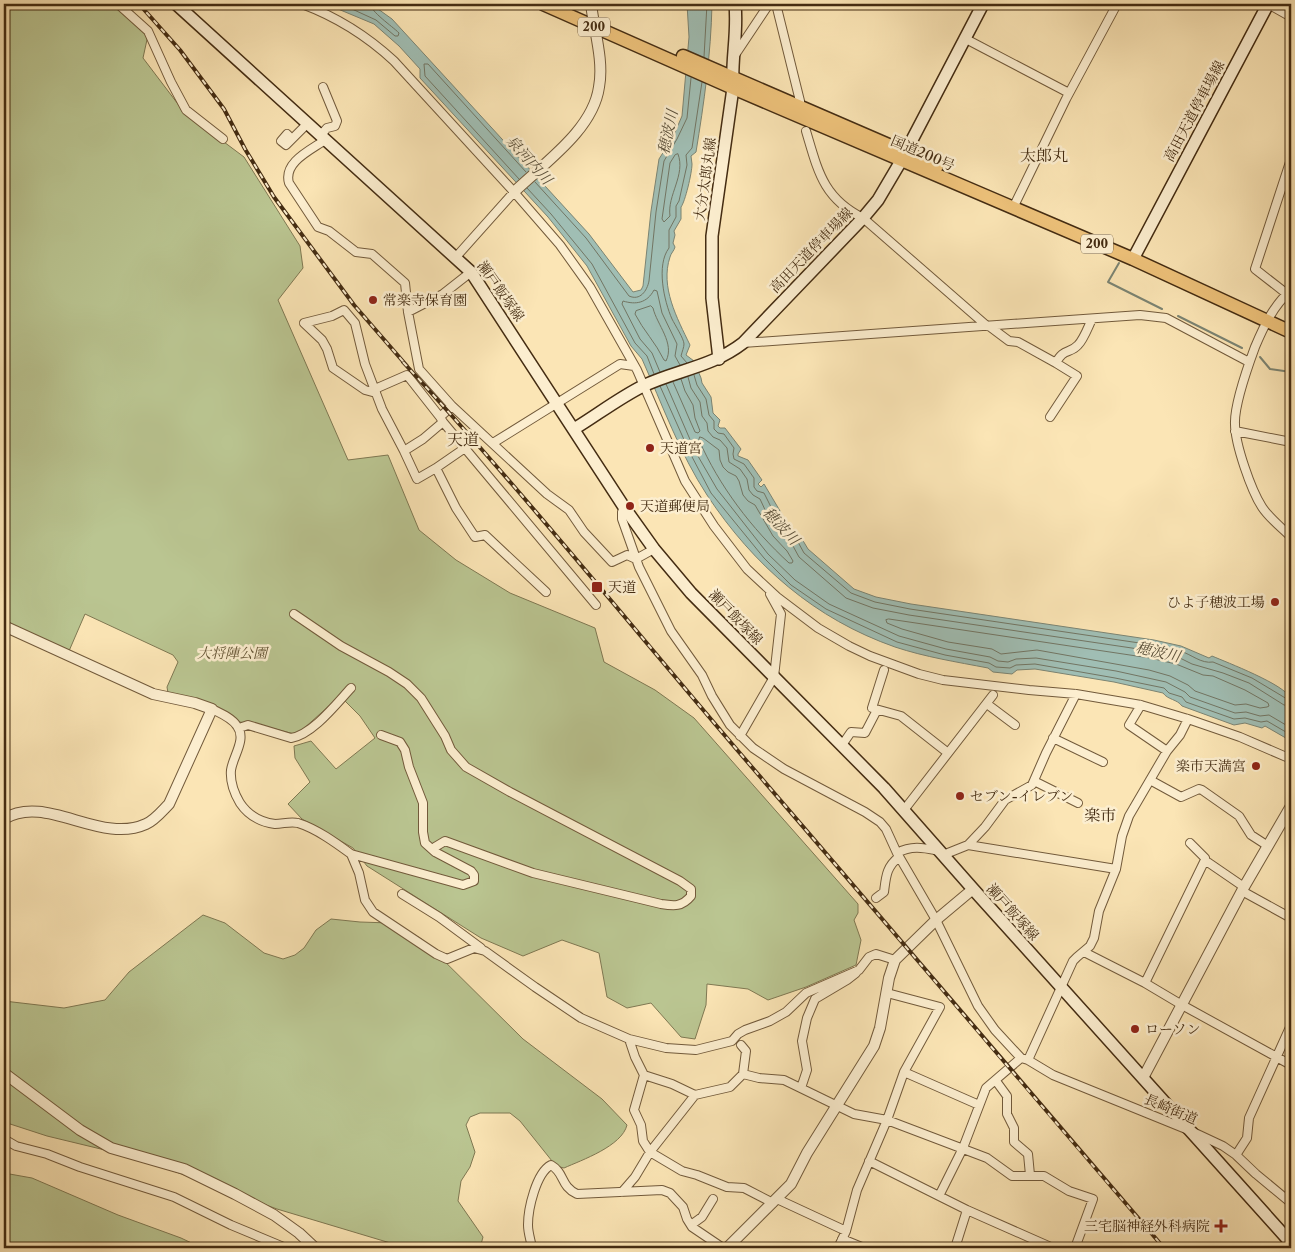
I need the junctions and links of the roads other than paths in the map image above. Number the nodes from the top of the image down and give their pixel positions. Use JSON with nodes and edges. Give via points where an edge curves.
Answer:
{"nodes":[{"id":1,"x":118,"y":4,"type":"edge"},
{"id":2,"x":176,"y":4,"type":"edge"},
{"id":3,"x":302,"y":4,"type":"edge"},
{"id":4,"x":542,"y":4,"type":"edge"},
{"id":5,"x":561,"y":4,"type":"edge"},
{"id":6,"x":591,"y":4,"type":"edge"},
{"id":7,"x":735,"y":4,"type":"edge"},
{"id":8,"x":769,"y":4,"type":"edge"},
{"id":9,"x":776,"y":4,"type":"edge"},
{"id":10,"x":983,"y":4,"type":"edge"},
{"id":11,"x":1117,"y":4,"type":"edge"},
{"id":12,"x":1268,"y":4,"type":"edge"},
{"id":13,"x":1291,"y":17,"type":"edge"},
{"id":14,"x":593,"y":22,"type":"junction"},
{"id":15,"x":964,"y":38,"type":"junction"},
{"id":16,"x":735,"y":55,"type":"junction"},
{"id":17,"x":729,"y":81,"type":"junction"},
{"id":18,"x":323,"y":88,"type":"dead end"},
{"id":19,"x":1069,"y":93,"type":"junction"},
{"id":20,"x":800,"y":101,"type":"dead end"},
{"id":21,"x":307,"y":124,"type":"junction"},
{"id":22,"x":806,"y":131,"type":"dead end"},
{"id":23,"x":323,"y":138,"type":"junction"},
{"id":24,"x":223,"y":139,"type":"dead end"},
{"id":25,"x":292,"y":139,"type":"dead end"},
{"id":26,"x":903,"y":156,"type":"junction"},
{"id":27,"x":1291,"y":159,"type":"edge"},
{"id":28,"x":514,"y":192,"type":"junction"},
{"id":29,"x":1014,"y":205,"type":"junction"},
{"id":30,"x":863,"y":218,"type":"junction"},
{"id":31,"x":1135,"y":256,"type":"junction"},
{"id":32,"x":456,"y":257,"type":"junction"},
{"id":33,"x":471,"y":272,"type":"junction"},
{"id":34,"x":1289,"y":292,"type":"edge"},
{"id":35,"x":408,"y":312,"type":"junction"},
{"id":36,"x":1269,"y":316,"type":"junction"},
{"id":37,"x":1092,"y":319,"type":"junction"},
{"id":38,"x":1291,"y":322,"type":"edge"},
{"id":39,"x":988,"y":326,"type":"junction"},
{"id":40,"x":1291,"y":332,"type":"edge"},
{"id":41,"x":743,"y":343,"type":"junction"},
{"id":42,"x":717,"y":360,"type":"junction"},
{"id":43,"x":1249,"y":362,"type":"junction"},
{"id":44,"x":1056,"y":363,"type":"junction"},
{"id":45,"x":634,"y":366,"type":"junction"},
{"id":46,"x":645,"y":386,"type":"junction"},
{"id":47,"x":376,"y":391,"type":"junction"},
{"id":48,"x":557,"y":404,"type":"junction"},
{"id":49,"x":452,"y":406,"type":"junction"},
{"id":50,"x":1050,"y":418,"type":"dead end"},
{"id":51,"x":441,"y":419,"type":"junction"},
{"id":52,"x":574,"y":428,"type":"junction"},
{"id":53,"x":1235,"y":431,"type":"junction"},
{"id":54,"x":1291,"y":442,"type":"edge"},
{"id":55,"x":493,"y":443,"type":"junction"},
{"id":56,"x":464,"y":448,"type":"junction"},
{"id":57,"x":404,"y":451,"type":"junction"},
{"id":58,"x":436,"y":468,"type":"junction"},
{"id":59,"x":624,"y":507,"type":"junction"},
{"id":60,"x":1291,"y":537,"type":"edge"},
{"id":61,"x":654,"y":549,"type":"junction"},
{"id":62,"x":636,"y":559,"type":"junction"},
{"id":63,"x":765,"y":586,"type":"junction"},
{"id":64,"x":546,"y":592,"type":"dead end"},
{"id":65,"x":596,"y":605,"type":"dead end"},
{"id":66,"x":294,"y":614,"type":"dead end"},
{"id":67,"x":4,"y":626,"type":"edge"},
{"id":68,"x":884,"y":670,"type":"dead end"},
{"id":69,"x":774,"y":677,"type":"junction"},
{"id":70,"x":351,"y":688,"type":"dead end"},
{"id":71,"x":1076,"y":694,"type":"junction"},
{"id":72,"x":994,"y":695,"type":"dead end"},
{"id":73,"x":987,"y":704,"type":"junction"},
{"id":74,"x":1141,"y":706,"type":"junction"},
{"id":75,"x":212,"y":709,"type":"junction"},
{"id":76,"x":877,"y":710,"type":"junction"},
{"id":77,"x":1188,"y":719,"type":"junction"},
{"id":78,"x":1015,"y":725,"type":"dead end"},
{"id":79,"x":239,"y":728,"type":"junction"},
{"id":80,"x":381,"y":735,"type":"dead end"},
{"id":81,"x":740,"y":736,"type":"junction"},
{"id":82,"x":1053,"y":738,"type":"junction"},
{"id":83,"x":842,"y":746,"type":"junction"},
{"id":84,"x":1167,"y":751,"type":"junction"},
{"id":85,"x":948,"y":754,"type":"junction"},
{"id":86,"x":1291,"y":759,"type":"edge"},
{"id":87,"x":1103,"y":762,"type":"dead end"},
{"id":88,"x":1150,"y":780,"type":"junction"},
{"id":89,"x":1034,"y":781,"type":"junction"},
{"id":90,"x":1078,"y":803,"type":"dead end"},
{"id":91,"x":1291,"y":806,"type":"edge"},
{"id":92,"x":904,"y":810,"type":"junction"},
{"id":93,"x":4,"y":819,"type":"edge"},
{"id":94,"x":1190,"y":843,"type":"dead end"},
{"id":95,"x":968,"y":845,"type":"junction"},
{"id":96,"x":1268,"y":846,"type":"junction"},
{"id":97,"x":435,"y":852,"type":"junction"},
{"id":98,"x":942,"y":853,"type":"junction"},
{"id":99,"x":351,"y":854,"type":"junction"},
{"id":100,"x":898,"y":855,"type":"junction"},
{"id":101,"x":1206,"y":862,"type":"junction"},
{"id":102,"x":1116,"y":869,"type":"junction"},
{"id":103,"x":972,"y":889,"type":"junction"},
{"id":104,"x":1244,"y":889,"type":"junction"},
{"id":105,"x":402,"y":894,"type":"dead end"},
{"id":106,"x":876,"y":898,"type":"dead end"},
{"id":107,"x":1291,"y":918,"type":"edge"},
{"id":108,"x":936,"y":920,"type":"junction"},
{"id":109,"x":485,"y":951,"type":"junction"},
{"id":110,"x":1084,"y":952,"type":"junction"},
{"id":111,"x":895,"y":960,"type":"junction"},
{"id":112,"x":859,"y":970,"type":"junction"},
{"id":113,"x":1145,"y":983,"type":"junction"},
{"id":114,"x":1062,"y":988,"type":"junction"},
{"id":115,"x":887,"y":993,"type":"junction"},
{"id":116,"x":1182,"y":1005,"type":"junction"},
{"id":117,"x":1291,"y":1025,"type":"edge"},
{"id":118,"x":629,"y":1039,"type":"junction"},
{"id":119,"x":741,"y":1045,"type":"dead end"},
{"id":120,"x":1276,"y":1057,"type":"junction"},
{"id":121,"x":1024,"y":1059,"type":"junction"},
{"id":122,"x":1291,"y":1065,"type":"edge"},
{"id":123,"x":904,"y":1072,"type":"junction"},
{"id":124,"x":4,"y":1073,"type":"edge"},
{"id":125,"x":742,"y":1074,"type":"junction"},
{"id":126,"x":644,"y":1075,"type":"junction"},
{"id":127,"x":1144,"y":1078,"type":"junction"},
{"id":128,"x":996,"y":1081,"type":"junction"},
{"id":129,"x":801,"y":1088,"type":"junction"},
{"id":130,"x":695,"y":1095,"type":"junction"},
{"id":131,"x":836,"y":1105,"type":"junction"},
{"id":132,"x":979,"y":1105,"type":"junction"},
{"id":133,"x":887,"y":1120,"type":"junction"},
{"id":134,"x":1191,"y":1131,"type":"junction"},
{"id":135,"x":4,"y":1139,"type":"edge"},
{"id":136,"x":963,"y":1148,"type":"junction"},
{"id":137,"x":650,"y":1152,"type":"junction"},
{"id":138,"x":1236,"y":1156,"type":"junction"},
{"id":139,"x":869,"y":1161,"type":"junction"},
{"id":140,"x":1030,"y":1175,"type":"junction"},
{"id":141,"x":622,"y":1192,"type":"junction"},
{"id":142,"x":939,"y":1196,"type":"junction"},
{"id":143,"x":713,"y":1199,"type":"dead end"},
{"id":144,"x":775,"y":1201,"type":"junction"},
{"id":145,"x":1291,"y":1203,"type":"edge"},
{"id":146,"x":967,"y":1210,"type":"junction"},
{"id":147,"x":691,"y":1226,"type":"junction"},
{"id":148,"x":844,"y":1235,"type":"junction"},
{"id":149,"x":1291,"y":1243,"type":"edge"},
{"id":150,"x":286,"y":1248,"type":"edge"},
{"id":151,"x":315,"y":1248,"type":"edge"},
{"id":152,"x":532,"y":1248,"type":"edge"},
{"id":153,"x":723,"y":1248,"type":"edge"},
{"id":154,"x":727,"y":1248,"type":"edge"},
{"id":155,"x":838,"y":1248,"type":"edge"},
{"id":156,"x":864,"y":1248,"type":"edge"},
{"id":157,"x":955,"y":1248,"type":"edge"},
{"id":158,"x":1053,"y":1248,"type":"edge"},
{"id":159,"x":1075,"y":1248,"type":"edge"}],
"edges":[{"from":1,"to":24,"type":"street","via":[[148,32],[186,110]]},
{"from":2,"to":21,"type":"main road","name":"瀬戸飯塚線"},
{"from":3,"to":28,"type":"street","via":[[327,13],[376,44]]},
{"from":4,"to":14,"type":"highway","name":"国道200号","number":"200"},
{"from":5,"to":14,"type":"highway","name":"国道200号","number":"200"},
{"from":6,"to":14,"type":"street"},
{"from":7,"to":16,"type":"main road","name":"大分太郎丸線"},
{"from":8,"to":16,"type":"street"},
{"from":9,"to":20,"type":"street"},
{"from":10,"to":15,"type":"main road","name":"高田天道停車場線"},
{"from":11,"to":19,"type":"street"},
{"from":12,"to":13,"type":"street"},
{"from":12,"to":31,"type":"main road","name":"高田天道停車場線"},
{"from":14,"to":17,"type":"highway","name":"国道200号","number":"200"},
{"from":14,"to":28,"type":"street","via":[[599,51],[600,86],[596,102],[578,132]]},
{"from":15,"to":19,"type":"street"},
{"from":15,"to":26,"type":"main road","name":"高田天道停車場線"},
{"from":16,"to":17,"type":"main road","name":"大分太郎丸線"},
{"from":17,"to":26,"type":"highway","name":"国道200号","number":"200"},
{"from":17,"to":42,"type":"main road","name":"大分太郎丸線","via":[[712,236]]},
{"from":18,"to":23,"type":"street","via":[[337,121],[335,126],[327,128]]},
{"from":19,"to":29,"type":"street"},
{"from":21,"to":23,"type":"main road","name":"瀬戸飯塚線"},
{"from":21,"to":25,"type":"street"},
{"from":22,"to":30,"type":"street","via":[[827,189],[854,214]]},
{"from":23,"to":32,"type":"main road","name":"瀬戸飯塚線"},
{"from":23,"to":35,"type":"street","via":[[295,162],[287,176],[289,183],[318,227],[329,231],[356,252],[372,254],[405,283]]},
{"from":26,"to":29,"type":"highway","name":"国道200号","number":"200"},
{"from":26,"to":30,"type":"main road","name":"高田天道停車場線","via":[[878,200]]},
{"from":27,"to":34,"type":"street","via":[[1255,269]]},
{"from":28,"to":32,"type":"street"},
{"from":28,"to":45,"type":"street","via":[[560,245],[590,287]]},
{"from":29,"to":31,"type":"highway","name":"国道200号","number":"200"},
{"from":30,"to":39,"type":"street"},
{"from":30,"to":41,"type":"main road","name":"高田天道停車場線"},
{"from":31,"to":36,"type":"highway","name":"国道200号","number":"200"},
{"from":32,"to":33,"type":"main road","name":"瀬戸飯塚線"},
{"from":33,"to":35,"type":"street","via":[[443,294]]},
{"from":33,"to":48,"type":"main road","name":"瀬戸飯塚線"},
{"from":34,"to":36,"type":"street"},
{"from":35,"to":49,"type":"street","via":[[419,369]]},
{"from":36,"to":38,"type":"highway","name":"国道200号","number":"200"},
{"from":36,"to":40,"type":"highway","name":"国道200号","number":"200"},
{"from":36,"to":43,"type":"street"},
{"from":37,"to":39,"type":"street"},
{"from":37,"to":43,"type":"street","via":[[1140,315],[1166,318]]},
{"from":37,"to":44,"type":"street","via":[[1079,345],[1064,352]]},
{"from":39,"to":41,"type":"street"},
{"from":39,"to":44,"type":"street","via":[[1008,341],[1018,342]]},
{"from":41,"to":42,"type":"main road","name":"高田天道停車場線"},
{"from":42,"to":46,"type":"main road","name":"高田天道停車場線"},
{"from":43,"to":53,"type":"street","via":[[1236,411]]},
{"from":44,"to":50,"type":"street","via":[[1077,376]]},
{"from":45,"to":46,"type":"street"},
{"from":45,"to":48,"type":"street","via":[[620,364]]},
{"from":46,"to":52,"type":"main road","name":"高田天道停車場線"},
{"from":46,"to":63,"type":"street","via":[[685,481],[733,551]]},
{"from":47,"to":47,"type":"street","via":[[365,364],[355,322],[344,310],[304,323],[322,340],[334,368],[365,390]]},
{"from":47,"to":51,"type":"street","via":[[407,374]]},
{"from":47,"to":57,"type":"street"},
{"from":48,"to":52,"type":"main road","name":"瀬戸飯塚線"},
{"from":48,"to":55,"type":"street"},
{"from":49,"to":51,"type":"street"},
{"from":49,"to":55,"type":"street"},
{"from":51,"to":56,"type":"street"},
{"from":51,"to":57,"type":"street","via":[[423,439]]},
{"from":52,"to":59,"type":"main road","name":"瀬戸飯塚線"},
{"from":53,"to":54,"type":"street"},
{"from":53,"to":60,"type":"street","via":[[1262,508]]},
{"from":55,"to":62,"type":"street","via":[[547,494],[569,510],[612,562],[627,555]]},
{"from":56,"to":58,"type":"street"},
{"from":56,"to":65,"type":"street"},
{"from":57,"to":58,"type":"street","via":[[417,479]]},
{"from":58,"to":64,"type":"street","via":[[475,537],[485,535]]},
{"from":59,"to":61,"type":"main road","name":"瀬戸飯塚線"},
{"from":59,"to":62,"type":"street","name":"長崎街道","via":[[622,519]]},
{"from":61,"to":62,"type":"street"},
{"from":61,"to":69,"type":"main road","name":"瀬戸飯塚線","via":[[691,593]]},
{"from":62,"to":81,"type":"street","name":"長崎街道","via":[[671,631]]},
{"from":63,"to":69,"type":"street","via":[[781,614]]},
{"from":63,"to":71,"type":"street","via":[[777,598],[841,642],[919,674],[943,680]]},
{"from":66,"to":97,"type":"street","via":[[407,684],[421,698],[451,750],[466,766],[680,881],[691,889],[691,896],[682,905],[673,906],[533,873],[445,841],[435,847]]},
{"from":67,"to":75,"type":"street","via":[[153,694]]},
{"from":68,"to":76,"type":"street","via":[[872,708]]},
{"from":69,"to":81,"type":"street"},
{"from":69,"to":83,"type":"main road","name":"瀬戸飯塚線"},
{"from":70,"to":79,"type":"street","via":[[298,736],[291,738],[248,726]]},
{"from":71,"to":74,"type":"street"},
{"from":71,"to":82,"type":"street"},
{"from":72,"to":73,"type":"street"},
{"from":73,"to":78,"type":"street"},
{"from":73,"to":85,"type":"street"},
{"from":74,"to":77,"type":"street"},
{"from":74,"to":84,"type":"street","via":[[1129,726]]},
{"from":75,"to":79,"type":"street"},
{"from":75,"to":93,"type":"street","via":[[169,804],[146,824],[112,830],[39,813],[22,813]]},
{"from":76,"to":83,"type":"street","via":[[865,733],[851,732]]},
{"from":76,"to":85,"type":"street","via":[[901,716]]},
{"from":77,"to":84,"type":"street"},
{"from":77,"to":86,"type":"street"},
{"from":79,"to":99,"type":"street","via":[[241,736],[231,776],[232,786],[247,812],[259,820],[275,824],[302,825]]},
{"from":80,"to":97,"type":"street","via":[[400,742],[406,750],[409,767],[424,803],[425,844]]},
{"from":81,"to":100,"type":"street","name":"長崎街道","via":[[784,769],[880,822]]},
{"from":82,"to":87,"type":"street"},
{"from":82,"to":89,"type":"street"},
{"from":83,"to":92,"type":"main road","name":"瀬戸飯塚線"},
{"from":84,"to":88,"type":"street"},
{"from":85,"to":92,"type":"street"},
{"from":88,"to":96,"type":"street","via":[[1181,797],[1202,790],[1239,816],[1251,835]]},
{"from":88,"to":102,"type":"street","via":[[1129,816]]},
{"from":89,"to":90,"type":"street"},
{"from":89,"to":95,"type":"street","via":[[1006,800]]},
{"from":91,"to":96,"type":"street"},
{"from":92,"to":98,"type":"main road","name":"瀬戸飯塚線"},
{"from":94,"to":101,"type":"street"},
{"from":95,"to":98,"type":"street"},
{"from":95,"to":102,"type":"street"},
{"from":96,"to":104,"type":"street"},
{"from":97,"to":99,"type":"street","via":[[471,871],[474,881],[463,885]]},
{"from":98,"to":100,"type":"street","via":[[918,847]]},
{"from":98,"to":103,"type":"main road","name":"瀬戸飯塚線"},
{"from":99,"to":109,"type":"street","via":[[365,900],[373,912],[447,959],[474,948]]},
{"from":100,"to":106,"type":"street","via":[[888,870],[884,892]]},
{"from":100,"to":108,"type":"street","name":"長崎街道"},
{"from":101,"to":104,"type":"street"},
{"from":101,"to":113,"type":"street"},
{"from":102,"to":110,"type":"street","via":[[1099,911],[1094,938]]},
{"from":103,"to":108,"type":"street"},
{"from":103,"to":114,"type":"main road","name":"瀬戸飯塚線"},
{"from":104,"to":107,"type":"street"},
{"from":104,"to":116,"type":"street"},
{"from":105,"to":109,"type":"street"},
{"from":108,"to":111,"type":"street"},
{"from":108,"to":121,"type":"street","name":"長崎街道","via":[[978,1006],[995,1030]]},
{"from":109,"to":118,"type":"street","via":[[581,1018]]},
{"from":110,"to":113,"type":"street"},
{"from":110,"to":114,"type":"street","via":[[1073,961]]},
{"from":111,"to":112,"type":"street","via":[[876,954],[869,957]]},
{"from":111,"to":115,"type":"street"},
{"from":112,"to":118,"type":"street","via":[[806,993],[786,1012],[770,1022],[745,1030],[732,1041],[696,1050],[666,1048]]},
{"from":112,"to":129,"type":"street","via":[[815,1000],[802,1041],[807,1070]]},
{"from":113,"to":116,"type":"street"},
{"from":114,"to":121,"type":"street"},
{"from":114,"to":127,"type":"main road","name":"瀬戸飯塚線"},
{"from":115,"to":123,"type":"street","via":[[940,1007]]},
{"from":115,"to":131,"type":"street","via":[[874,1046]]},
{"from":116,"to":120,"type":"street"},
{"from":116,"to":127,"type":"street"},
{"from":117,"to":120,"type":"street"},
{"from":118,"to":126,"type":"street"},
{"from":119,"to":125,"type":"street","via":[[746,1051]]},
{"from":120,"to":122,"type":"street"},
{"from":120,"to":138,"type":"street","via":[[1249,1118],[1247,1138]]},
{"from":121,"to":128,"type":"street"},
{"from":121,"to":134,"type":"street","name":"長崎街道"},
{"from":123,"to":132,"type":"street"},
{"from":123,"to":133,"type":"street"},
{"from":124,"to":151,"type":"street","via":[[80,1130],[111,1148],[184,1170],[235,1194],[274,1215]]},
{"from":125,"to":129,"type":"street","via":[[784,1080]]},
{"from":125,"to":130,"type":"street","via":[[730,1087]]},
{"from":126,"to":130,"type":"street"},
{"from":126,"to":137,"type":"street","via":[[634,1110],[641,1125],[643,1141]]},
{"from":127,"to":134,"type":"main road","name":"瀬戸飯塚線"},
{"from":128,"to":132,"type":"street","via":[[986,1088]]},
{"from":128,"to":140,"type":"street","via":[[1007,1096],[1007,1114],[1014,1128],[1014,1142],[1028,1154]]},
{"from":129,"to":131,"type":"street"},
{"from":130,"to":137,"type":"street"},
{"from":131,"to":133,"type":"street","via":[[854,1114]]},
{"from":131,"to":144,"type":"street","via":[[791,1184]]},
{"from":132,"to":136,"type":"street"},
{"from":133,"to":136,"type":"street"},
{"from":133,"to":139,"type":"street"},
{"from":134,"to":138,"type":"street","name":"長崎街道"},
{"from":134,"to":149,"type":"main road","name":"瀬戸飯塚線"},
{"from":135,"to":150,"type":"street","via":[[16,1146],[174,1197]]},
{"from":136,"to":140,"type":"street","via":[[987,1158],[1012,1176]]},
{"from":136,"to":142,"type":"street"},
{"from":137,"to":141,"type":"street"},
{"from":137,"to":144,"type":"street","via":[[682,1171],[727,1187],[744,1188]]},
{"from":138,"to":145,"type":"street","name":"長崎街道"},
{"from":139,"to":142,"type":"street"},
{"from":139,"to":148,"type":"street"},
{"from":140,"to":159,"type":"street","via":[[1044,1176],[1094,1199]]},
{"from":141,"to":147,"type":"street","via":[[662,1190],[670,1193],[683,1207]]},
{"from":141,"to":152,"type":"street","via":[[577,1194],[564,1185],[558,1169],[551,1165],[547,1167],[539,1177],[529,1215]]},
{"from":142,"to":146,"type":"street"},
{"from":143,"to":147,"type":"street","via":[[702,1217]]},
{"from":144,"to":148,"type":"street"},
{"from":144,"to":154,"type":"street"},
{"from":146,"to":157,"type":"street"},
{"from":146,"to":158,"type":"street"},
{"from":147,"to":153,"type":"street"},
{"from":148,"to":155,"type":"street"},
{"from":148,"to":156,"type":"street"}]}
